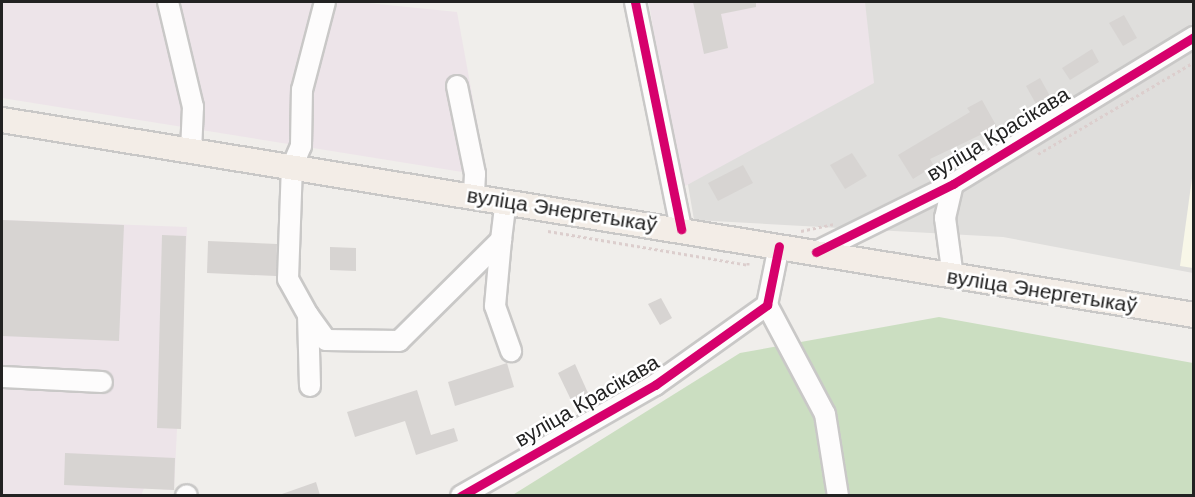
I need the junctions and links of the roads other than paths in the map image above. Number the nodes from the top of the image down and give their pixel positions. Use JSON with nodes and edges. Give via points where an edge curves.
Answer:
{"nodes":[{"id":1,"x":168,"y":2,"type":"edge"},
{"id":2,"x":325,"y":2,"type":"edge"},
{"id":3,"x":635,"y":2,"type":"edge"},
{"id":4,"x":1194,"y":36,"type":"edge"},
{"id":5,"x":457,"y":86,"type":"dead end"},
{"id":6,"x":2,"y":120,"type":"edge"},
{"id":7,"x":191,"y":151,"type":"junction"},
{"id":8,"x":292,"y":167,"type":"junction"},
{"id":9,"x":953,"y":184,"type":"junction"},
{"id":10,"x":474,"y":196,"type":"junction"},
{"id":11,"x":506,"y":201,"type":"junction"},
{"id":12,"x":681,"y":229,"type":"junction"},
{"id":13,"x":501,"y":240,"type":"junction"},
{"id":14,"x":779,"y":246,"type":"junction"},
{"id":15,"x":816,"y":252,"type":"junction"},
{"id":16,"x":953,"y":277,"type":"junction"},
{"id":17,"x":767,"y":305,"type":"junction"},
{"id":18,"x":308,"y":315,"type":"junction"},
{"id":19,"x":1194,"y":315,"type":"edge"},
{"id":20,"x":510,"y":351,"type":"dead end"},
{"id":21,"x":2,"y":377,"type":"edge"},
{"id":22,"x":102,"y":382,"type":"dead end"},
{"id":23,"x":310,"y":386,"type":"dead end"},
{"id":24,"x":461,"y":495,"type":"edge"},
{"id":25,"x":838,"y":495,"type":"edge"}],
"edges":[{"from":1,"to":7,"type":"street","via":[[193,107]]},
{"from":2,"to":8,"type":"street","via":[[302,90],[301,146]]},
{"from":3,"to":12,"type":"street"},
{"from":4,"to":9,"type":"street","name":"вуліца Красікава"},
{"from":5,"to":10,"type":"street","via":[[475,174]]},
{"from":6,"to":7,"type":"main road","name":"вуліца Энергетыкаў"},
{"from":7,"to":8,"type":"main road","name":"вуліца Энергетыкаў"},
{"from":8,"to":10,"type":"main road","name":"вуліца Энергетыкаў"},
{"from":8,"to":18,"type":"street","via":[[288,279]]},
{"from":9,"to":15,"type":"street","name":"вуліца Красікава"},
{"from":9,"to":16,"type":"street","name":"вуліца Красікава","via":[[945,218]]},
{"from":10,"to":11,"type":"main road","name":"вуліца Энергетыкаў"},
{"from":11,"to":12,"type":"main road","name":"вуліца Энергетыкаў"},
{"from":11,"to":13,"type":"street"},
{"from":12,"to":14,"type":"main road","name":"вуліца Энергетыкаў"},
{"from":13,"to":18,"type":"street","via":[[399,341],[327,340]]},
{"from":13,"to":20,"type":"street","via":[[495,306]]},
{"from":14,"to":15,"type":"main road","name":"вуліца Энергетыкаў"},
{"from":14,"to":17,"type":"street"},
{"from":15,"to":16,"type":"main road","name":"вуліца Энергетыкаў"},
{"from":16,"to":19,"type":"main road","name":"вуліца Энергетыкаў"},
{"from":17,"to":24,"type":"street","name":"вуліца Красікава","via":[[655,384]]},
{"from":17,"to":25,"type":"street","via":[[825,414]]},
{"from":18,"to":23,"type":"street"},
{"from":21,"to":22,"type":"street"}]}
